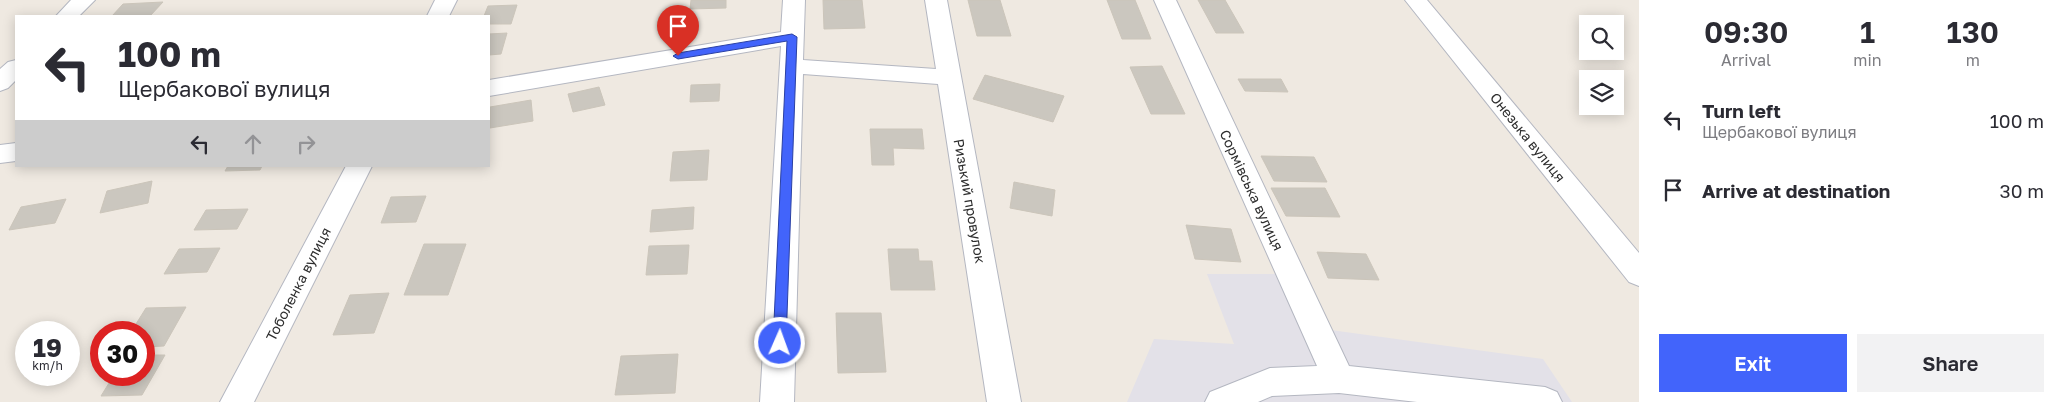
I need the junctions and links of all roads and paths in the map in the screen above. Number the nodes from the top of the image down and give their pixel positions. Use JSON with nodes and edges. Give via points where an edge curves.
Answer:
{"nodes":[{"id":1,"x":84,"y":0,"type":"edge"},
{"id":2,"x":446,"y":0,"type":"edge"},
{"id":3,"x":794,"y":0,"type":"edge"},
{"id":4,"x":936,"y":0,"type":"edge"},
{"id":5,"x":1165,"y":0,"type":"edge"},
{"id":6,"x":1416,"y":0,"type":"edge"},
{"id":7,"x":69,"y":15,"type":"edge"},
{"id":8,"x":438,"y":15,"type":"edge"},
{"id":9,"x":792,"y":37,"type":"junction"},
{"id":10,"x":791,"y":66,"type":"junction"},
{"id":11,"x":15,"y":68,"type":"edge"},
{"id":12,"x":948,"y":77,"type":"junction"},
{"id":13,"x":0,"y":83,"type":"edge"},
{"id":14,"x":490,"y":88,"type":"edge"},
{"id":15,"x":15,"y":152,"type":"edge"},
{"id":16,"x":0,"y":154,"type":"edge"},
{"id":17,"x":358,"y":167,"type":"edge"},
{"id":18,"x":1639,"y":274,"type":"edge"},
{"id":19,"x":1339,"y":379,"type":"junction"},
{"id":20,"x":237,"y":402,"type":"edge"},
{"id":21,"x":777,"y":402,"type":"edge"},
{"id":22,"x":1004,"y":402,"type":"edge"},
{"id":23,"x":1222,"y":402,"type":"edge"},
{"id":24,"x":1545,"y":402,"type":"edge"}],
"edges":[{"from":1,"to":7,"type":"street"},
{"from":2,"to":8,"type":"street"},
{"from":3,"to":9,"type":"street"},
{"from":4,"to":12,"type":"street","name":"Ризький провулок"},
{"from":5,"to":19,"type":"street","name":"Сормівська вулиця"},
{"from":6,"to":18,"type":"street","name":"Онезька вулиця"},
{"from":9,"to":10,"type":"street"},
{"from":9,"to":14,"type":"street"},
{"from":10,"to":12,"type":"street"},
{"from":10,"to":21,"type":"street"},
{"from":11,"to":13,"type":"street"},
{"from":12,"to":22,"type":"street","name":"Ризький провулок"},
{"from":15,"to":16,"type":"street"},
{"from":17,"to":20,"type":"street","name":"Тоболенка вулиця"},
{"from":19,"to":23,"type":"street","via":[[1270,382]]},
{"from":19,"to":24,"type":"street"}]}
